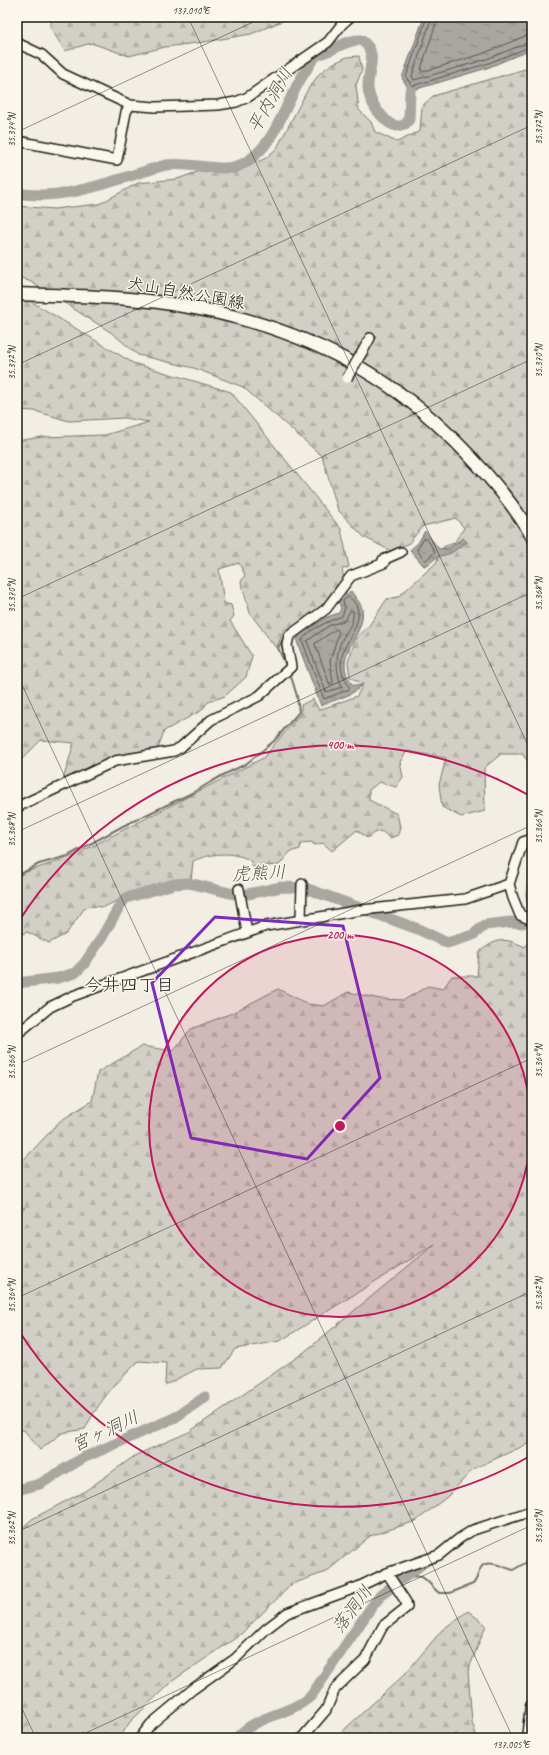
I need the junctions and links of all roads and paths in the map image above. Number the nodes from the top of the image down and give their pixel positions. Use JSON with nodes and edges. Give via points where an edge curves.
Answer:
{"nodes":[{"id":1,"x":350,"y":17,"type":"edge"},
{"id":2,"x":17,"y":43,"type":"edge"},
{"id":3,"x":130,"y":105,"type":"junction"},
{"id":4,"x":17,"y":142,"type":"edge"},
{"id":5,"x":17,"y":294,"type":"edge"},
{"id":6,"x":370,"y":338,"type":"dead end"},
{"id":7,"x":347,"y":378,"type":"dead end"},
{"id":8,"x":532,"y":536,"type":"edge"},
{"id":9,"x":401,"y":552,"type":"dead end"},
{"id":10,"x":17,"y":807,"type":"edge"},
{"id":11,"x":532,"y":839,"type":"edge"},
{"id":12,"x":509,"y":884,"type":"junction"},
{"id":13,"x":302,"y":888,"type":"dead end"},
{"id":14,"x":239,"y":889,"type":"dead end"},
{"id":15,"x":301,"y":919,"type":"junction"},
{"id":16,"x":528,"y":919,"type":"edge"},
{"id":17,"x":247,"y":932,"type":"junction"},
{"id":18,"x":17,"y":1034,"type":"edge"},
{"id":19,"x":532,"y":1511,"type":"edge"},
{"id":20,"x":391,"y":1581,"type":"junction"},
{"id":21,"x":532,"y":1706,"type":"edge"},
{"id":22,"x":140,"y":1738,"type":"edge"},
{"id":23,"x":302,"y":1738,"type":"edge"},
{"id":24,"x":528,"y":1738,"type":"edge"}],
"edges":[{"from":1,"to":3,"type":"street","via":[[328,42],[248,97],[236,102],[190,107]]},
{"from":2,"to":3,"type":"street","via":[[42,55],[63,74]]},
{"from":3,"to":4,"type":"street","via":[[126,112],[117,160]]},
{"from":5,"to":8,"type":"main road","name":"犬山自然公園線","via":[[103,297],[169,303],[269,326],[325,349],[364,368],[436,421],[472,457],[512,505]]},
{"from":6,"to":7,"type":"street","bridge":true},
{"from":9,"to":10,"type":"street","via":[[383,560],[384,563],[351,576],[326,609],[289,636],[287,645],[291,667],[260,696],[211,720],[174,751],[115,761]]},
{"from":11,"to":12,"type":"street","via":[[523,842]]},
{"from":12,"to":15,"type":"street","via":[[465,899]]},
{"from":12,"to":16,"type":"street","via":[[516,908]]},
{"from":13,"to":15,"type":"street"},
{"from":14,"to":17,"type":"street"},
{"from":15,"to":17,"type":"street"},
{"from":17,"to":18,"type":"street","via":[[73,996],[50,1007]]},
{"from":19,"to":20,"type":"street","via":[[468,1532],[439,1555],[421,1561]]},
{"from":20,"to":22,"type":"street","via":[[358,1587],[287,1613],[235,1659],[150,1724]]},
{"from":20,"to":23,"type":"street","via":[[407,1607],[383,1626],[365,1660],[335,1688],[326,1710]]},
{"from":21,"to":24,"type":"main road"}]}
